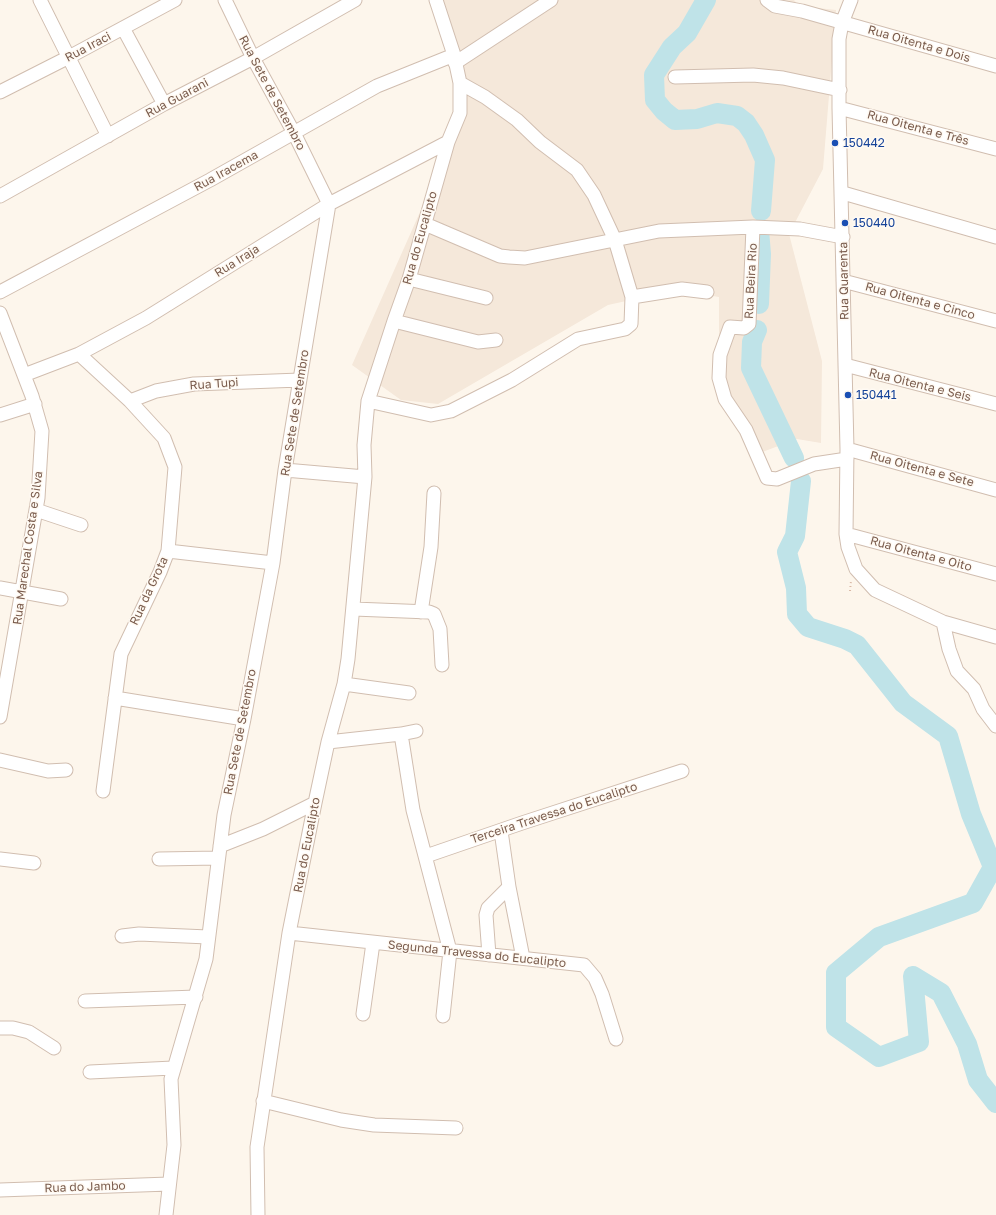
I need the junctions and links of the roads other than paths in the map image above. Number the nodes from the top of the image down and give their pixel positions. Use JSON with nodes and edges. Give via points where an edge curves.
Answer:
{"nodes":[{"id":1,"x":40,"y":0,"type":"edge"},
{"id":2,"x":175,"y":0,"type":"edge"},
{"id":3,"x":224,"y":0,"type":"edge"},
{"id":4,"x":355,"y":0,"type":"edge"},
{"id":5,"x":436,"y":0,"type":"edge"},
{"id":6,"x":551,"y":0,"type":"edge"},
{"id":7,"x":767,"y":0,"type":"edge"},
{"id":8,"x":851,"y":0,"type":"edge"},
{"id":9,"x":842,"y":23,"type":"junction"},
{"id":10,"x":123,"y":28,"type":"junction"},
{"id":11,"x":69,"y":57,"type":"junction"},
{"id":12,"x":253,"y":58,"type":"junction"},
{"id":13,"x":454,"y":59,"type":"junction"},
{"id":14,"x":996,"y":66,"type":"edge"},
{"id":15,"x":675,"y":77,"type":"dead end"},
{"id":16,"x":460,"y":83,"type":"junction"},
{"id":17,"x":840,"y":90,"type":"junction"},
{"id":18,"x":0,"y":92,"type":"edge"},
{"id":19,"x":164,"y":104,"type":"junction"},
{"id":20,"x":839,"y":108,"type":"junction"},
{"id":21,"x":294,"y":133,"type":"junction"},
{"id":22,"x":108,"y":136,"type":"junction"},
{"id":23,"x":448,"y":142,"type":"junction"},
{"id":24,"x":996,"y":149,"type":"edge"},
{"id":25,"x":843,"y":193,"type":"junction"},
{"id":26,"x":0,"y":196,"type":"edge"},
{"id":27,"x":329,"y":204,"type":"junction"},
{"id":28,"x":425,"y":224,"type":"junction"},
{"id":29,"x":753,"y":227,"type":"junction"},
{"id":30,"x":843,"y":237,"type":"junction"},
{"id":31,"x":996,"y":237,"type":"edge"},
{"id":32,"x":615,"y":240,"type":"junction"},
{"id":33,"x":409,"y":280,"type":"junction"},
{"id":34,"x":843,"y":281,"type":"junction"},
{"id":35,"x":0,"y":292,"type":"edge"},
{"id":36,"x":707,"y":292,"type":"dead end"},
{"id":37,"x":632,"y":297,"type":"junction"},
{"id":38,"x":486,"y":298,"type":"dead end"},
{"id":39,"x":0,"y":313,"type":"edge"},
{"id":40,"x":394,"y":321,"type":"junction"},
{"id":41,"x":996,"y":321,"type":"edge"},
{"id":42,"x":496,"y":340,"type":"dead end"},
{"id":43,"x":79,"y":354,"type":"junction"},
{"id":44,"x":845,"y":365,"type":"junction"},
{"id":45,"x":24,"y":375,"type":"junction"},
{"id":46,"x":300,"y":380,"type":"junction"},
{"id":47,"x":130,"y":401,"type":"junction"},
{"id":48,"x":368,"y":401,"type":"junction"},
{"id":49,"x":35,"y":404,"type":"junction"},
{"id":50,"x":996,"y":404,"type":"edge"},
{"id":51,"x":0,"y":415,"type":"edge"},
{"id":52,"x":847,"y":454,"type":"junction"},
{"id":53,"x":285,"y":470,"type":"junction"},
{"id":54,"x":365,"y":477,"type":"junction"},
{"id":55,"x":996,"y":490,"type":"edge"},
{"id":56,"x":434,"y":493,"type":"dead end"},
{"id":57,"x":36,"y":510,"type":"junction"},
{"id":58,"x":81,"y":525,"type":"dead end"},
{"id":59,"x":846,"y":534,"type":"junction"},
{"id":60,"x":168,"y":550,"type":"junction"},
{"id":61,"x":273,"y":563,"type":"junction"},
{"id":62,"x":996,"y":574,"type":"edge"},
{"id":63,"x":0,"y":588,"type":"edge"},
{"id":64,"x":22,"y":593,"type":"junction"},
{"id":65,"x":61,"y":599,"type":"dead end"},
{"id":66,"x":354,"y":609,"type":"junction"},
{"id":67,"x":421,"y":612,"type":"junction"},
{"id":68,"x":944,"y":622,"type":"junction"},
{"id":69,"x":996,"y":637,"type":"edge"},
{"id":70,"x":442,"y":665,"type":"dead end"},
{"id":71,"x":344,"y":684,"type":"junction"},
{"id":72,"x":409,"y":693,"type":"dead end"},
{"id":73,"x":115,"y":698,"type":"junction"},
{"id":74,"x":0,"y":717,"type":"edge"},
{"id":75,"x":244,"y":719,"type":"junction"},
{"id":76,"x":996,"y":726,"type":"edge"},
{"id":77,"x":416,"y":731,"type":"dead end"},
{"id":78,"x":401,"y":734,"type":"junction"},
{"id":79,"x":328,"y":742,"type":"junction"},
{"id":80,"x":0,"y":760,"type":"edge"},
{"id":81,"x":66,"y":770,"type":"dead end"},
{"id":82,"x":682,"y":771,"type":"dead end"},
{"id":83,"x":103,"y":791,"type":"dead end"},
{"id":84,"x":315,"y":802,"type":"junction"},
{"id":85,"x":501,"y":831,"type":"junction"},
{"id":86,"x":219,"y":852,"type":"junction"},
{"id":87,"x":426,"y":856,"type":"junction"},
{"id":88,"x":0,"y":859,"type":"edge"},
{"id":89,"x":159,"y":859,"type":"dead end"},
{"id":90,"x":34,"y":863,"type":"dead end"},
{"id":91,"x":509,"y":887,"type":"junction"},
{"id":92,"x":289,"y":933,"type":"junction"},
{"id":93,"x":122,"y":936,"type":"dead end"},
{"id":94,"x":208,"y":937,"type":"junction"},
{"id":95,"x":373,"y":943,"type":"junction"},
{"id":96,"x":450,"y":952,"type":"junction"},
{"id":97,"x":489,"y":955,"type":"junction"},
{"id":98,"x":523,"y":958,"type":"junction"},
{"id":99,"x":196,"y":997,"type":"junction"},
{"id":100,"x":85,"y":1001,"type":"dead end"},
{"id":101,"x":362,"y":1014,"type":"dead end"},
{"id":102,"x":443,"y":1016,"type":"dead end"},
{"id":103,"x":0,"y":1028,"type":"edge"},
{"id":104,"x":616,"y":1039,"type":"dead end"},
{"id":105,"x":54,"y":1048,"type":"dead end"},
{"id":106,"x":173,"y":1068,"type":"junction"},
{"id":107,"x":90,"y":1072,"type":"dead end"},
{"id":108,"x":263,"y":1101,"type":"junction"},
{"id":109,"x":456,"y":1128,"type":"dead end"},
{"id":110,"x":169,"y":1184,"type":"junction"},
{"id":111,"x":0,"y":1190,"type":"edge"},
{"id":112,"x":166,"y":1215,"type":"edge"},
{"id":113,"x":258,"y":1215,"type":"edge"}],
"edges":[{"from":1,"to":11,"type":"street"},
{"from":2,"to":10,"type":"street","name":"Rua Iraci"},
{"from":3,"to":12,"type":"street","name":"Rua Sete de Setembro"},
{"from":4,"to":12,"type":"street","name":"Rua Guarani"},
{"from":5,"to":13,"type":"street","name":"Rua do Eucalipto"},
{"from":6,"to":13,"type":"street","name":"Rua Iracema"},
{"from":7,"to":9,"type":"street","name":"Rua Oitenta e Dois","via":[[776,6]]},
{"from":8,"to":9,"type":"street","name":"Rua Quarenta"},
{"from":9,"to":14,"type":"street","name":"Rua Oitenta e Dois"},
{"from":9,"to":17,"type":"street","name":"Rua Quarenta"},
{"from":10,"to":11,"type":"street","name":"Rua Iraci"},
{"from":10,"to":19,"type":"street"},
{"from":11,"to":18,"type":"street","name":"Rua Iraci"},
{"from":11,"to":22,"type":"street"},
{"from":12,"to":19,"type":"street","name":"Rua Guarani"},
{"from":12,"to":21,"type":"street","name":"Rua Sete de Setembro"},
{"from":13,"to":16,"type":"street","name":"Rua do Eucalipto"},
{"from":13,"to":21,"type":"street","name":"Rua Iracema","via":[[377,86]]},
{"from":15,"to":17,"type":"street","via":[[753,75],[784,78]]},
{"from":16,"to":23,"type":"street","name":"Rua do Eucalipto","via":[[460,113]]},
{"from":16,"to":32,"type":"street","via":[[517,120],[540,142],[577,170],[594,195]]},
{"from":17,"to":20,"type":"street","name":"Rua Quarenta"},
{"from":19,"to":22,"type":"street","name":"Rua Guarani"},
{"from":20,"to":24,"type":"street","name":"Rua Oitenta e Três"},
{"from":20,"to":25,"type":"street","name":"Rua Quarenta"},
{"from":21,"to":27,"type":"street","name":"Rua Sete de Setembro"},
{"from":21,"to":35,"type":"street","name":"Rua Iracema"},
{"from":22,"to":26,"type":"street","name":"Rua Guarani"},
{"from":23,"to":27,"type":"street","name":"Rua Iraja"},
{"from":23,"to":28,"type":"street","name":"Rua do Eucalipto"},
{"from":25,"to":30,"type":"street","name":"Rua Quarenta"},
{"from":25,"to":31,"type":"street"},
{"from":27,"to":43,"type":"street","name":"Rua Iraja","via":[[146,318]]},
{"from":27,"to":46,"type":"street","name":"Rua Sete de Setembro"},
{"from":28,"to":32,"type":"street","via":[[510,258],[525,258]]},
{"from":28,"to":33,"type":"street","name":"Rua do Eucalipto"},
{"from":29,"to":30,"type":"street","via":[[800,229]]},
{"from":29,"to":32,"type":"street","via":[[659,231]]},
{"from":29,"to":52,"type":"street","name":"Rua Beira Rio","via":[[749,324],[744,328],[731,326],[729,329],[719,365],[719,378],[725,399],[749,437],[767,478],[777,479]]},
{"from":30,"to":34,"type":"street","name":"Rua Quarenta"},
{"from":32,"to":37,"type":"street"},
{"from":33,"to":38,"type":"street"},
{"from":33,"to":40,"type":"street","name":"Rua do Eucalipto"},
{"from":34,"to":41,"type":"street","name":"Rua Oitenta e Cinco"},
{"from":34,"to":44,"type":"street","name":"Rua Quarenta"},
{"from":36,"to":37,"type":"street","via":[[682,289]]},
{"from":37,"to":48,"type":"street","via":[[630,327],[578,339],[512,380],[451,412],[431,415]]},
{"from":39,"to":45,"type":"street","name":"Rua Marechal Costa e Silva"},
{"from":40,"to":42,"type":"street","via":[[478,342]]},
{"from":40,"to":48,"type":"street","name":"Rua do Eucalipto"},
{"from":43,"to":45,"type":"street","name":"Rua Iraja"},
{"from":43,"to":47,"type":"street","name":"Rua da Grota"},
{"from":44,"to":50,"type":"street","name":"Rua Oitenta e Seis"},
{"from":44,"to":52,"type":"street","name":"Rua Quarenta"},
{"from":45,"to":49,"type":"street","name":"Rua Marechal Costa e Silva"},
{"from":46,"to":47,"type":"street","name":"Rua Tupi","via":[[194,384],[156,391]]},
{"from":46,"to":53,"type":"street","name":"Rua Sete de Setembro"},
{"from":47,"to":60,"type":"street","name":"Rua da Grota","via":[[164,438],[175,467]]},
{"from":48,"to":54,"type":"street","name":"Rua do Eucalipto","via":[[364,445]]},
{"from":49,"to":51,"type":"street"},
{"from":49,"to":57,"type":"street","name":"Rua Marechal Costa e Silva","via":[[42,431]]},
{"from":52,"to":55,"type":"street","name":"Rua Oitenta e Sete"},
{"from":52,"to":59,"type":"street","name":"Rua Quarenta"},
{"from":53,"to":54,"type":"street"},
{"from":53,"to":61,"type":"street","name":"Rua Sete de Setembro"},
{"from":54,"to":66,"type":"street","name":"Rua do Eucalipto"},
{"from":56,"to":67,"type":"street"},
{"from":57,"to":58,"type":"street"},
{"from":57,"to":64,"type":"street","name":"Rua Marechal Costa e Silva"},
{"from":59,"to":62,"type":"street","name":"Rua Oitenta e Oito"},
{"from":59,"to":68,"type":"street","name":"Rua Quarenta","via":[[853,564],[875,590]]},
{"from":60,"to":61,"type":"street"},
{"from":60,"to":73,"type":"street","name":"Rua da Grota","via":[[160,572],[123,647]]},
{"from":61,"to":75,"type":"street","name":"Rua Sete de Setembro"},
{"from":63,"to":64,"type":"street"},
{"from":64,"to":65,"type":"street"},
{"from":64,"to":74,"type":"street","name":"Rua Marechal Costa e Silva"},
{"from":66,"to":67,"type":"street"},
{"from":66,"to":71,"type":"street","name":"Rua do Eucalipto"},
{"from":67,"to":70,"type":"street","via":[[429,612],[437,618]]},
{"from":68,"to":69,"type":"street"},
{"from":68,"to":76,"type":"street","via":[[949,649],[957,671],[974,688],[983,709]]},
{"from":71,"to":72,"type":"street"},
{"from":71,"to":79,"type":"street","name":"Rua do Eucalipto"},
{"from":73,"to":75,"type":"street"},
{"from":73,"to":83,"type":"street","name":"Rua da Grota"},
{"from":75,"to":86,"type":"street","name":"Rua Sete de Setembro"},
{"from":77,"to":78,"type":"street"},
{"from":78,"to":79,"type":"street"},
{"from":78,"to":87,"type":"street","via":[[413,810]]},
{"from":79,"to":84,"type":"street","name":"Rua do Eucalipto"},
{"from":80,"to":81,"type":"street","via":[[48,771]]},
{"from":82,"to":85,"type":"street","name":"Terceira Travessa do Eucalipto"},
{"from":84,"to":86,"type":"street"},
{"from":84,"to":92,"type":"street","name":"Rua do Eucalipto"},
{"from":85,"to":87,"type":"street","name":"Terceira Travessa do Eucalipto"},
{"from":85,"to":91,"type":"street"},
{"from":86,"to":89,"type":"street"},
{"from":86,"to":94,"type":"street","name":"Rua Sete de Setembro"},
{"from":87,"to":96,"type":"street"},
{"from":88,"to":90,"type":"street"},
{"from":91,"to":97,"type":"street","via":[[488,908],[486,915]]},
{"from":91,"to":98,"type":"street"},
{"from":92,"to":95,"type":"street","name":"Segunda Travessa do Eucalipto"},
{"from":92,"to":108,"type":"street","name":"Rua do Eucalipto"},
{"from":93,"to":94,"type":"street","via":[[139,934]]},
{"from":94,"to":99,"type":"street","name":"Rua Sete de Setembro","via":[[206,959]]},
{"from":95,"to":96,"type":"street","name":"Segunda Travessa do Eucalipto"},
{"from":95,"to":101,"type":"street"},
{"from":96,"to":97,"type":"street","name":"Segunda Travessa do Eucalipto"},
{"from":96,"to":102,"type":"street"},
{"from":97,"to":98,"type":"street","name":"Segunda Travessa do Eucalipto"},
{"from":98,"to":104,"type":"street","name":"Segunda Travessa do Eucalipto","via":[[584,965],[595,978],[602,994]]},
{"from":99,"to":100,"type":"street"},
{"from":99,"to":106,"type":"street","name":"Rua Sete de Setembro"},
{"from":103,"to":105,"type":"street","via":[[29,1032]]},
{"from":106,"to":107,"type":"street"},
{"from":106,"to":110,"type":"street","name":"Rua Sete de Setembro","via":[[171,1079],[174,1144]]},
{"from":108,"to":109,"type":"street","via":[[341,1120],[381,1125]]},
{"from":108,"to":113,"type":"street","name":"Rua do Eucalipto","via":[[257,1147]]},
{"from":110,"to":111,"type":"street","name":"Rua do Jambo"},
{"from":110,"to":112,"type":"street","name":"Rua Sete de Setembro"}]}
